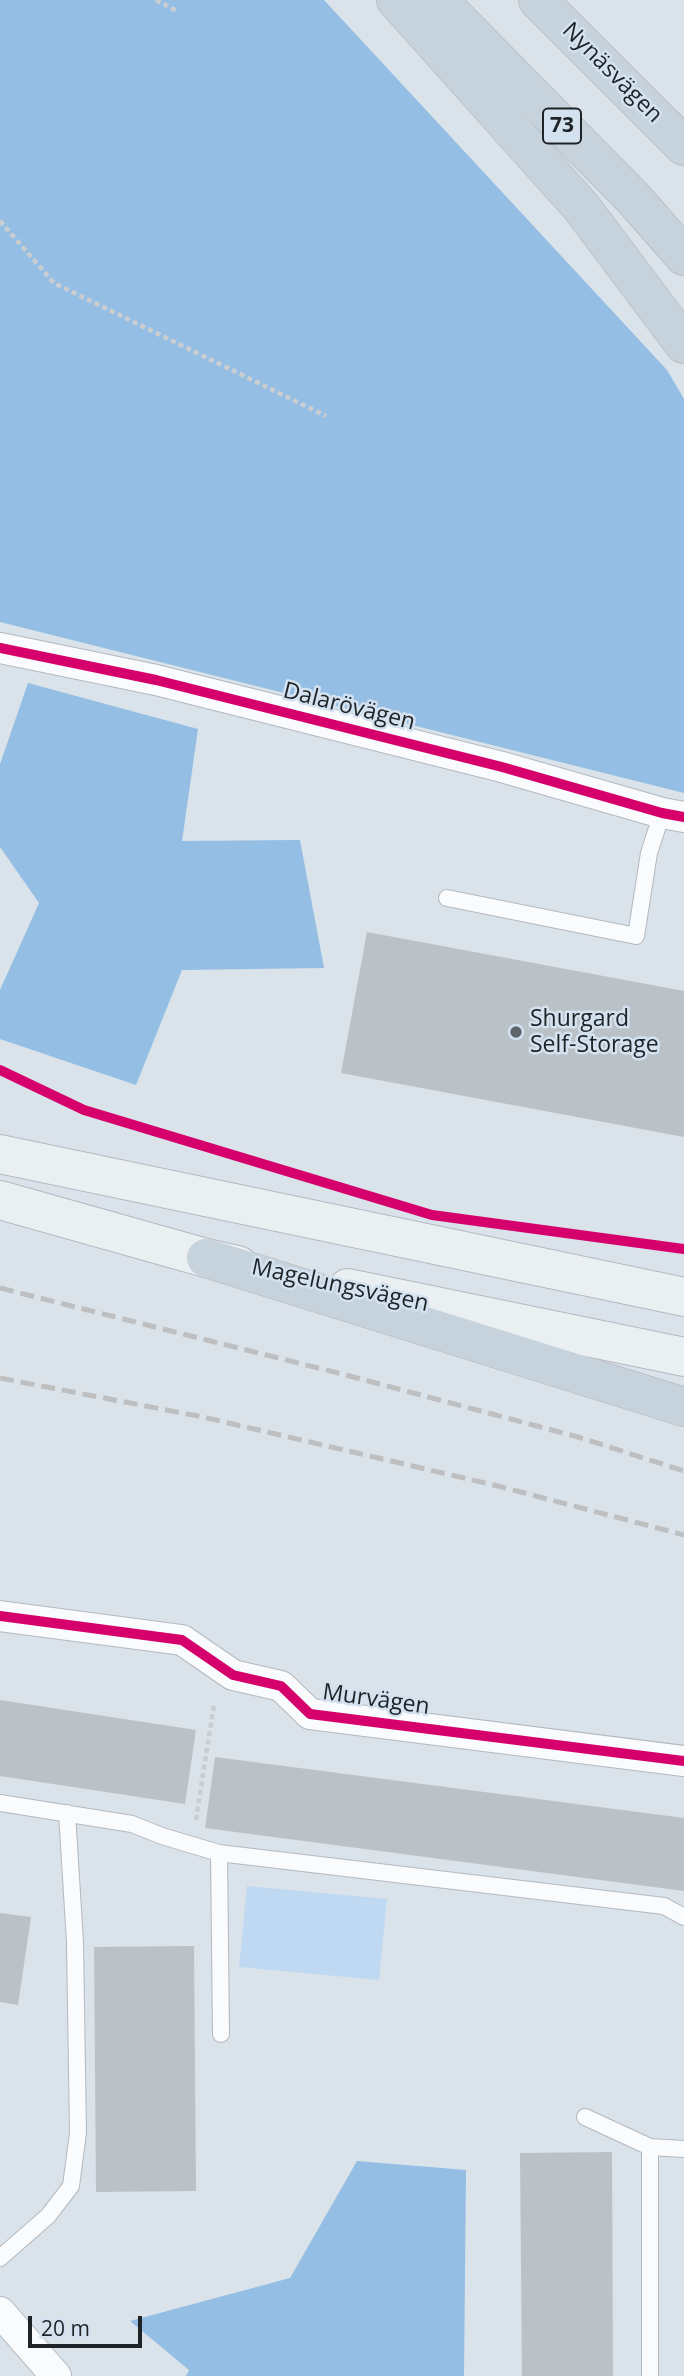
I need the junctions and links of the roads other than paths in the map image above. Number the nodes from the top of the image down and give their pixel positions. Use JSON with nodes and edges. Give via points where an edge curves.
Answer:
{"nodes":[{"id":1,"x":396,"y":0,"type":"edge"},
{"id":2,"x":438,"y":0,"type":"edge"},
{"id":3,"x":538,"y":0,"type":"edge"},
{"id":4,"x":684,"y":146,"type":"edge"},
{"id":5,"x":684,"y":256,"type":"edge"},
{"id":6,"x":684,"y":344,"type":"edge"},
{"id":7,"x":0,"y":648,"type":"edge"},
{"id":8,"x":673,"y":815,"type":"edge"},
{"id":9,"x":447,"y":898,"type":"dead end"},
{"id":10,"x":0,"y":1154,"type":"edge"},
{"id":11,"x":0,"y":1200,"type":"edge"},
{"id":12,"x":206,"y":1258,"type":"junction"},
{"id":13,"x":684,"y":1297,"type":"edge"},
{"id":14,"x":684,"y":1357,"type":"edge"},
{"id":15,"x":684,"y":1407,"type":"edge"},
{"id":16,"x":0,"y":1616,"type":"edge"},
{"id":17,"x":684,"y":1761,"type":"edge"},
{"id":18,"x":0,"y":1803,"type":"edge"},
{"id":19,"x":67,"y":1814,"type":"junction"},
{"id":20,"x":219,"y":1853,"type":"junction"},
{"id":21,"x":684,"y":1917,"type":"edge"},
{"id":22,"x":221,"y":2034,"type":"dead end"},
{"id":23,"x":585,"y":2117,"type":"dead end"},
{"id":24,"x":650,"y":2147,"type":"junction"},
{"id":25,"x":684,"y":2149,"type":"edge"},
{"id":26,"x":0,"y":2258,"type":"edge"},
{"id":27,"x":0,"y":2312,"type":"edge"},
{"id":28,"x":56,"y":2376,"type":"edge"},
{"id":29,"x":650,"y":2376,"type":"edge"}],
"edges":[{"from":1,"to":6,"type":"highway","via":[[582,208]]},
{"from":2,"to":5,"type":"highway","number":"73"},
{"from":3,"to":4,"type":"highway","name":"Nynäsvägen"},
{"from":7,"to":8,"type":"street","name":"Dalarövägen","via":[[156,680]]},
{"from":8,"to":9,"type":"lane","via":[[649,853],[636,936]]},
{"from":10,"to":13,"type":"street"},
{"from":11,"to":12,"type":"street","name":"Magelungsvägen"},
{"from":12,"to":14,"type":"street","name":"Magelungsvägen"},
{"from":12,"to":15,"type":"highway"},
{"from":16,"to":17,"type":"street","name":"Murvägen","via":[[182,1640],[233,1675],[281,1686],[310,1714]]},
{"from":18,"to":19,"type":"lane"},
{"from":19,"to":20,"type":"lane","via":[[132,1824]]},
{"from":19,"to":26,"type":"lane","via":[[75,1942],[78,2133],[71,2186],[48,2216]]},
{"from":20,"to":21,"type":"lane","via":[[664,1906]]},
{"from":20,"to":22,"type":"lane"},
{"from":23,"to":24,"type":"lane"},
{"from":24,"to":25,"type":"lane"},
{"from":24,"to":29,"type":"lane"},
{"from":27,"to":28,"type":"street"}]}
